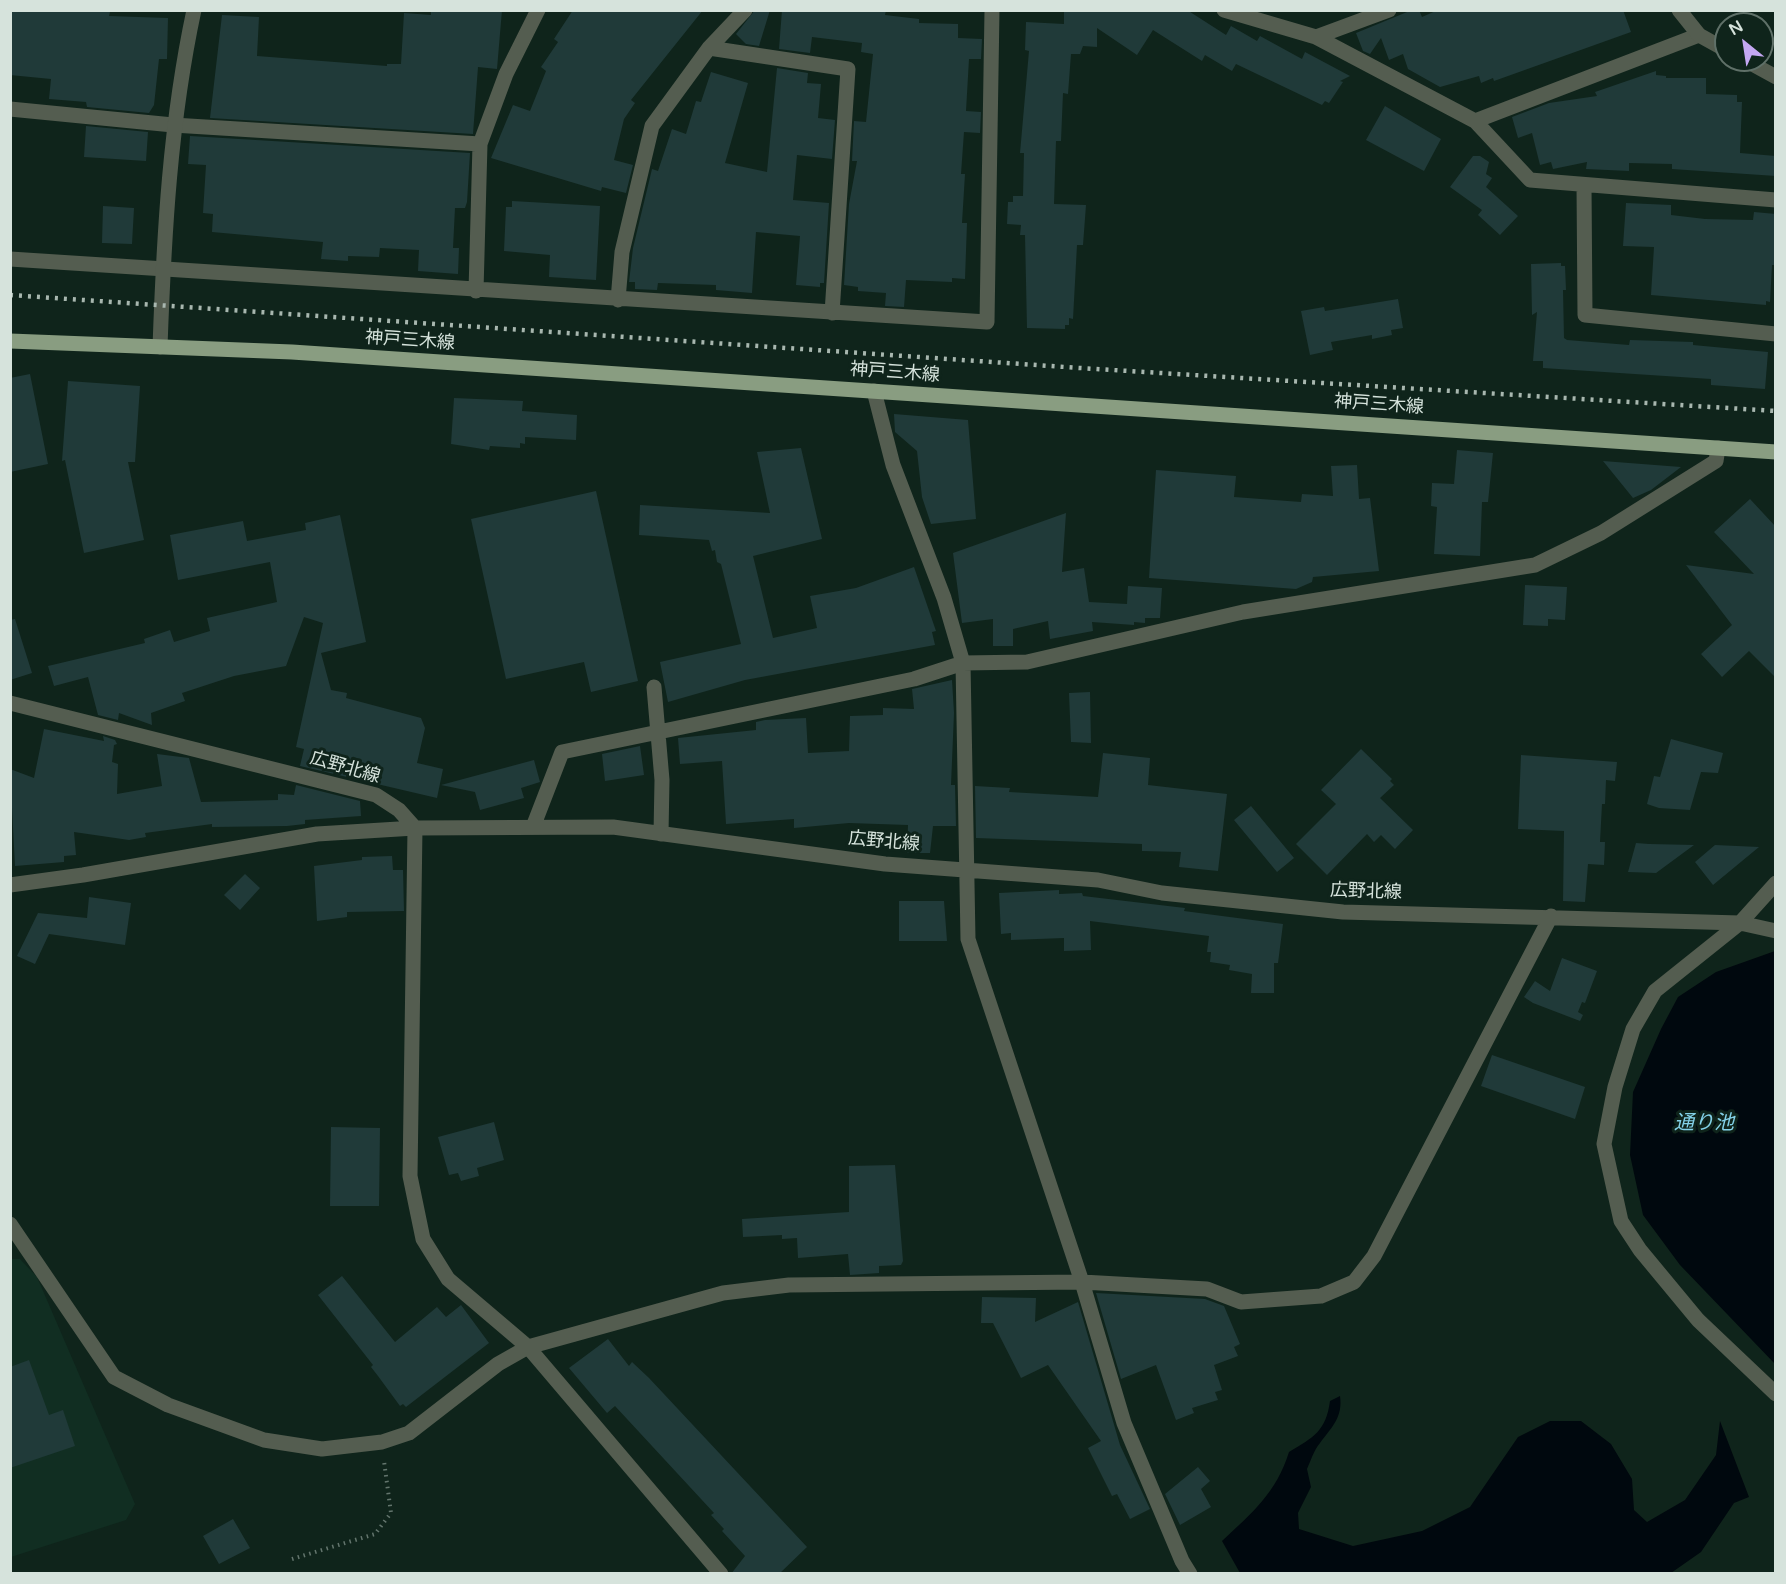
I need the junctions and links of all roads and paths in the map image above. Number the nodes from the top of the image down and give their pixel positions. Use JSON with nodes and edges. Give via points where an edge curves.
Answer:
{"nodes":[{"id":1,"x":194,"y":10,"type":"edge"},
{"id":2,"x":538,"y":10,"type":"edge"},
{"id":3,"x":745,"y":10,"type":"edge"},
{"id":4,"x":992,"y":10,"type":"edge"},
{"id":5,"x":1224,"y":10,"type":"edge"},
{"id":6,"x":1389,"y":10,"type":"edge"},
{"id":7,"x":1678,"y":10,"type":"edge"},
{"id":8,"x":1699,"y":35,"type":"junction"},
{"id":9,"x":1316,"y":37,"type":"junction"},
{"id":10,"x":1714,"y":43,"type":"edge"},
{"id":11,"x":709,"y":48,"type":"junction"},
{"id":12,"x":10,"y":109,"type":"edge"},
{"id":13,"x":1475,"y":121,"type":"junction"},
{"id":14,"x":173,"y":125,"type":"junction"},
{"id":15,"x":480,"y":144,"type":"junction"},
{"id":16,"x":1584,"y":185,"type":"junction"},
{"id":17,"x":1776,"y":200,"type":"edge"},
{"id":18,"x":10,"y":259,"type":"edge"},
{"id":19,"x":162,"y":269,"type":"junction"},
{"id":20,"x":476,"y":291,"type":"junction"},
{"id":21,"x":618,"y":300,"type":"junction"},
{"id":22,"x":832,"y":313,"type":"junction"},
{"id":23,"x":1776,"y":334,"type":"edge"},
{"id":24,"x":10,"y":341,"type":"edge"},
{"id":25,"x":160,"y":347,"type":"junction"},
{"id":26,"x":874,"y":391,"type":"junction"},
{"id":27,"x":1718,"y":448,"type":"junction"},
{"id":28,"x":1776,"y":452,"type":"edge"},
{"id":29,"x":963,"y":663,"type":"junction"},
{"id":30,"x":654,"y":687,"type":"dead end"},
{"id":31,"x":10,"y":703,"type":"edge"},
{"id":32,"x":657,"y":731,"type":"junction"},
{"id":33,"x":532,"y":827,"type":"junction"},
{"id":34,"x":415,"y":828,"type":"junction"},
{"id":35,"x":662,"y":834,"type":"junction"},
{"id":36,"x":966,"y":868,"type":"junction"},
{"id":37,"x":1776,"y":883,"type":"edge"},
{"id":38,"x":10,"y":885,"type":"edge"},
{"id":39,"x":1551,"y":916,"type":"junction"},
{"id":40,"x":1740,"y":924,"type":"junction"},
{"id":41,"x":1776,"y":931,"type":"edge"},
{"id":42,"x":10,"y":1224,"type":"edge"},
{"id":43,"x":1082,"y":1282,"type":"junction"},
{"id":44,"x":528,"y":1347,"type":"junction"},
{"id":45,"x":1776,"y":1394,"type":"edge"},
{"id":46,"x":382,"y":1442,"type":"junction"},
{"id":47,"x":292,"y":1559,"type":"dead end"},
{"id":48,"x":721,"y":1574,"type":"edge"},
{"id":49,"x":1190,"y":1574,"type":"edge"}],
"edges":[{"from":1,"to":14,"type":"street"},
{"from":2,"to":15,"type":"street","via":[[506,74]]},
{"from":3,"to":11,"type":"street"},
{"from":4,"to":22,"type":"street","via":[[987,322]]},
{"from":5,"to":9,"type":"street"},
{"from":6,"to":9,"type":"street"},
{"from":7,"to":8,"type":"street"},
{"from":8,"to":10,"type":"street"},
{"from":8,"to":13,"type":"street"},
{"from":9,"to":13,"type":"street"},
{"from":11,"to":21,"type":"street","via":[[652,126],[622,252]]},
{"from":11,"to":22,"type":"street","via":[[848,69]]},
{"from":12,"to":14,"type":"street"},
{"from":13,"to":16,"type":"street","via":[[1530,180]]},
{"from":14,"to":15,"type":"street"},
{"from":14,"to":19,"type":"street"},
{"from":15,"to":20,"type":"street"},
{"from":16,"to":17,"type":"street"},
{"from":16,"to":23,"type":"street","via":[[1585,315]]},
{"from":18,"to":19,"type":"street"},
{"from":19,"to":20,"type":"street"},
{"from":19,"to":25,"type":"street"},
{"from":20,"to":21,"type":"street"},
{"from":21,"to":22,"type":"street"},
{"from":24,"to":25,"type":"main road","name":"神戸三木線"},
{"from":25,"to":26,"type":"main road","name":"神戸三木線","via":[[292,352]]},
{"from":26,"to":27,"type":"main road","name":"神戸三木線"},
{"from":26,"to":29,"type":"street","via":[[893,465],[944,598]]},
{"from":27,"to":28,"type":"main road","name":"神戸三木線"},
{"from":27,"to":29,"type":"street","via":[[1716,461],[1601,533],[1536,565],[1243,612],[1027,662]]},
{"from":29,"to":32,"type":"street","via":[[914,679]]},
{"from":29,"to":36,"type":"street"},
{"from":30,"to":32,"type":"street"},
{"from":31,"to":34,"type":"street","name":"広野北線","via":[[376,795],[399,810]]},
{"from":32,"to":33,"type":"street","via":[[562,752]]},
{"from":32,"to":35,"type":"street"},
{"from":33,"to":34,"type":"street","name":"広野北線"},
{"from":33,"to":35,"type":"street","name":"広野北線","via":[[613,827]]},
{"from":34,"to":38,"type":"street","via":[[317,834]]},
{"from":34,"to":44,"type":"street","via":[[410,1176],[423,1239],[448,1279]]},
{"from":35,"to":36,"type":"street","name":"広野北線","via":[[885,864]]},
{"from":36,"to":39,"type":"street","name":"広野北線","via":[[1098,880],[1162,893],[1343,912]]},
{"from":36,"to":43,"type":"street","via":[[968,939]]},
{"from":37,"to":40,"type":"street"},
{"from":39,"to":40,"type":"street","name":"広野北線"},
{"from":39,"to":43,"type":"street","via":[[1374,1256],[1354,1282],[1321,1296],[1241,1302],[1207,1288]]},
{"from":40,"to":41,"type":"street","name":"広野北線"},
{"from":40,"to":45,"type":"street","via":[[1655,991],[1633,1029],[1615,1087],[1604,1144],[1622,1221],[1640,1250],[1698,1320]]},
{"from":42,"to":46,"type":"street","via":[[114,1377],[168,1405],[264,1440],[322,1449]]},
{"from":43,"to":44,"type":"street","via":[[789,1285],[723,1293]]},
{"from":43,"to":49,"type":"street","via":[[1124,1423]]},
{"from":44,"to":46,"type":"street","via":[[498,1364],[410,1433]]},
{"from":44,"to":48,"type":"street"},
{"from":46,"to":47,"type":"path","via":[[390,1513],[375,1534]]}]}
